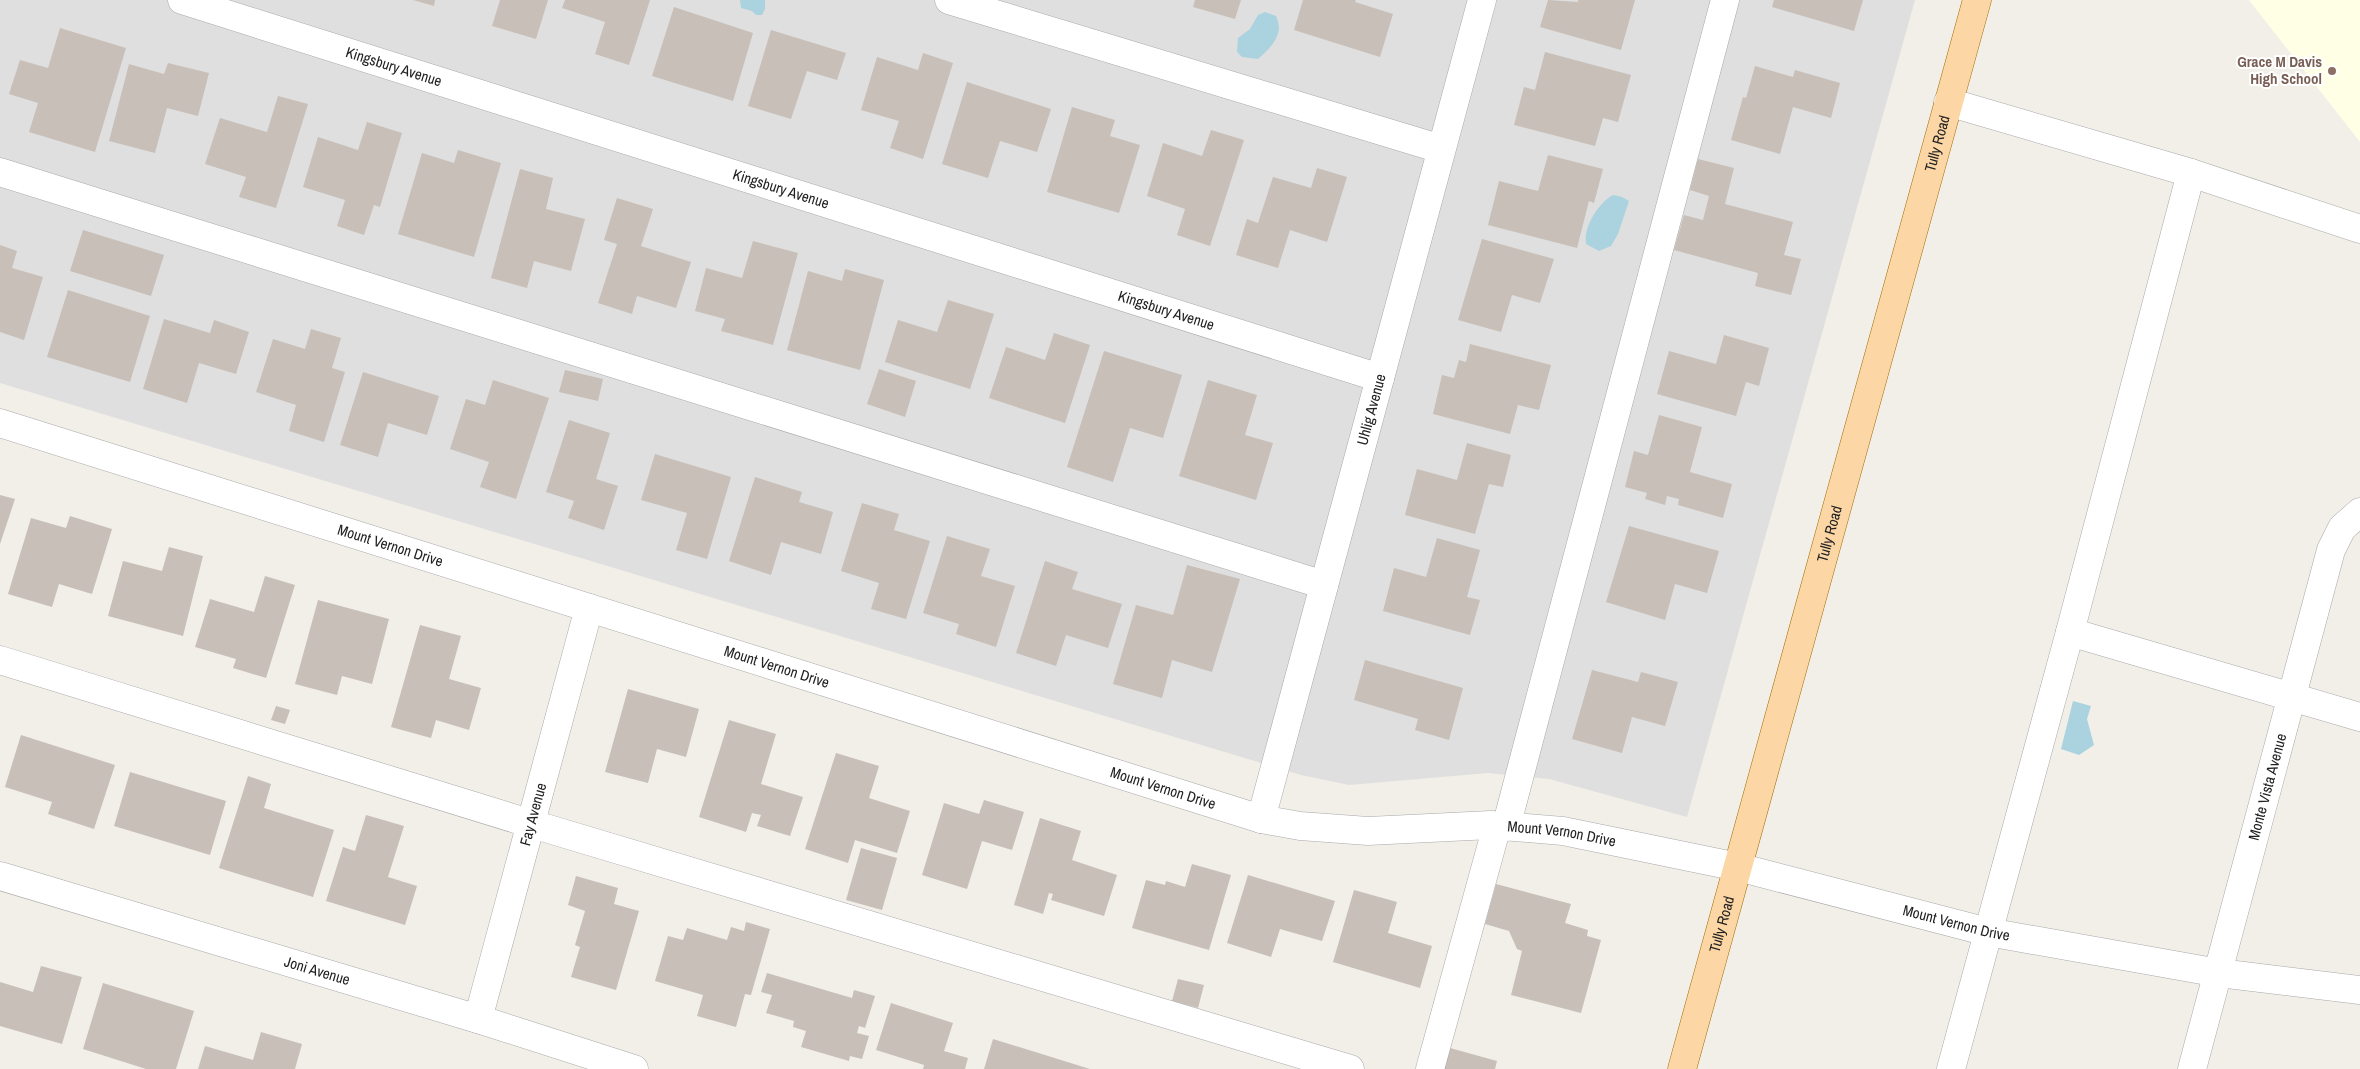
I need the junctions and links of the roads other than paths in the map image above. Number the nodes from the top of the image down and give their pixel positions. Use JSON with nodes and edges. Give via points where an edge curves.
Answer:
{"nodes":[{"id":1,"x":182,"y":0,"type":"edge"},
{"id":2,"x":949,"y":0,"type":"edge"},
{"id":3,"x":1482,"y":0,"type":"edge"},
{"id":4,"x":1725,"y":0,"type":"edge"},
{"id":5,"x":1977,"y":0,"type":"edge"},
{"id":6,"x":1948,"y":102,"type":"junction"},
{"id":7,"x":1441,"y":149,"type":"junction"},
{"id":8,"x":0,"y":172,"type":"edge"},
{"id":9,"x":2190,"y":172,"type":"junction"},
{"id":10,"x":2360,"y":229,"type":"edge"},
{"id":11,"x":1380,"y":378,"type":"junction"},
{"id":12,"x":0,"y":423,"type":"edge"},
{"id":13,"x":2360,"y":512,"type":"edge"},
{"id":14,"x":1324,"y":585,"type":"junction"},
{"id":15,"x":589,"y":608,"type":"junction"},
{"id":16,"x":2070,"y":632,"type":"junction"},
{"id":17,"x":0,"y":660,"type":"edge"},
{"id":18,"x":2292,"y":696,"type":"junction"},
{"id":19,"x":2360,"y":717,"type":"edge"},
{"id":20,"x":1261,"y":819,"type":"junction"},
{"id":21,"x":532,"y":824,"type":"junction"},
{"id":22,"x":1501,"y":826,"type":"junction"},
{"id":23,"x":1738,"y":867,"type":"junction"},
{"id":24,"x":0,"y":876,"type":"edge"},
{"id":25,"x":1988,"y":932,"type":"junction"},
{"id":26,"x":2219,"y":973,"type":"junction"},
{"id":27,"x":2360,"y":990,"type":"edge"},
{"id":28,"x":478,"y":1020,"type":"junction"},
{"id":29,"x":634,"y":1069,"type":"edge"},
{"id":30,"x":1350,"y":1069,"type":"edge"},
{"id":31,"x":1430,"y":1069,"type":"edge"},
{"id":32,"x":1682,"y":1069,"type":"edge"},
{"id":33,"x":1951,"y":1069,"type":"edge"},
{"id":34,"x":2192,"y":1069,"type":"edge"}],
"edges":[{"from":1,"to":11,"type":"street","name":"Kingsbury Avenue"},
{"from":2,"to":7,"type":"street"},
{"from":3,"to":7,"type":"street","name":"Uhlig Avenue"},
{"from":4,"to":22,"type":"street"},
{"from":5,"to":6,"type":"main road","name":"Tully Road"},
{"from":6,"to":9,"type":"street"},
{"from":6,"to":23,"type":"main road","name":"Tully Road"},
{"from":7,"to":11,"type":"street","name":"Uhlig Avenue"},
{"from":8,"to":14,"type":"street"},
{"from":9,"to":10,"type":"street"},
{"from":9,"to":16,"type":"street"},
{"from":11,"to":14,"type":"street","name":"Uhlig Avenue"},
{"from":12,"to":15,"type":"street","name":"Mount Vernon Drive"},
{"from":13,"to":18,"type":"street","name":"Monte Vista Avenue","via":[[2342,528],[2331,550]]},
{"from":14,"to":20,"type":"street","name":"Uhlig Avenue"},
{"from":15,"to":20,"type":"street","name":"Mount Vernon Drive"},
{"from":15,"to":21,"type":"street","name":"Fay Avenue"},
{"from":16,"to":18,"type":"street"},
{"from":16,"to":25,"type":"street"},
{"from":17,"to":21,"type":"street"},
{"from":18,"to":19,"type":"street"},
{"from":18,"to":26,"type":"street","name":"Monte Vista Avenue"},
{"from":20,"to":22,"type":"street","name":"Mount Vernon Drive","via":[[1300,826],[1368,831]]},
{"from":21,"to":28,"type":"street","name":"Fay Avenue"},
{"from":21,"to":30,"type":"street"},
{"from":22,"to":23,"type":"street","name":"Mount Vernon Drive","via":[[1563,831]]},
{"from":22,"to":31,"type":"street"},
{"from":23,"to":25,"type":"street","name":"Mount Vernon Drive"},
{"from":23,"to":32,"type":"main road","name":"Tully Road"},
{"from":24,"to":28,"type":"street","name":"Joni Avenue"},
{"from":25,"to":26,"type":"street","name":"Mount Vernon Drive"},
{"from":25,"to":33,"type":"street"},
{"from":26,"to":27,"type":"street","name":"Mount Vernon Drive"},
{"from":26,"to":34,"type":"street","name":"Monte Vista Avenue"},
{"from":28,"to":29,"type":"street","name":"Joni Avenue"}]}
